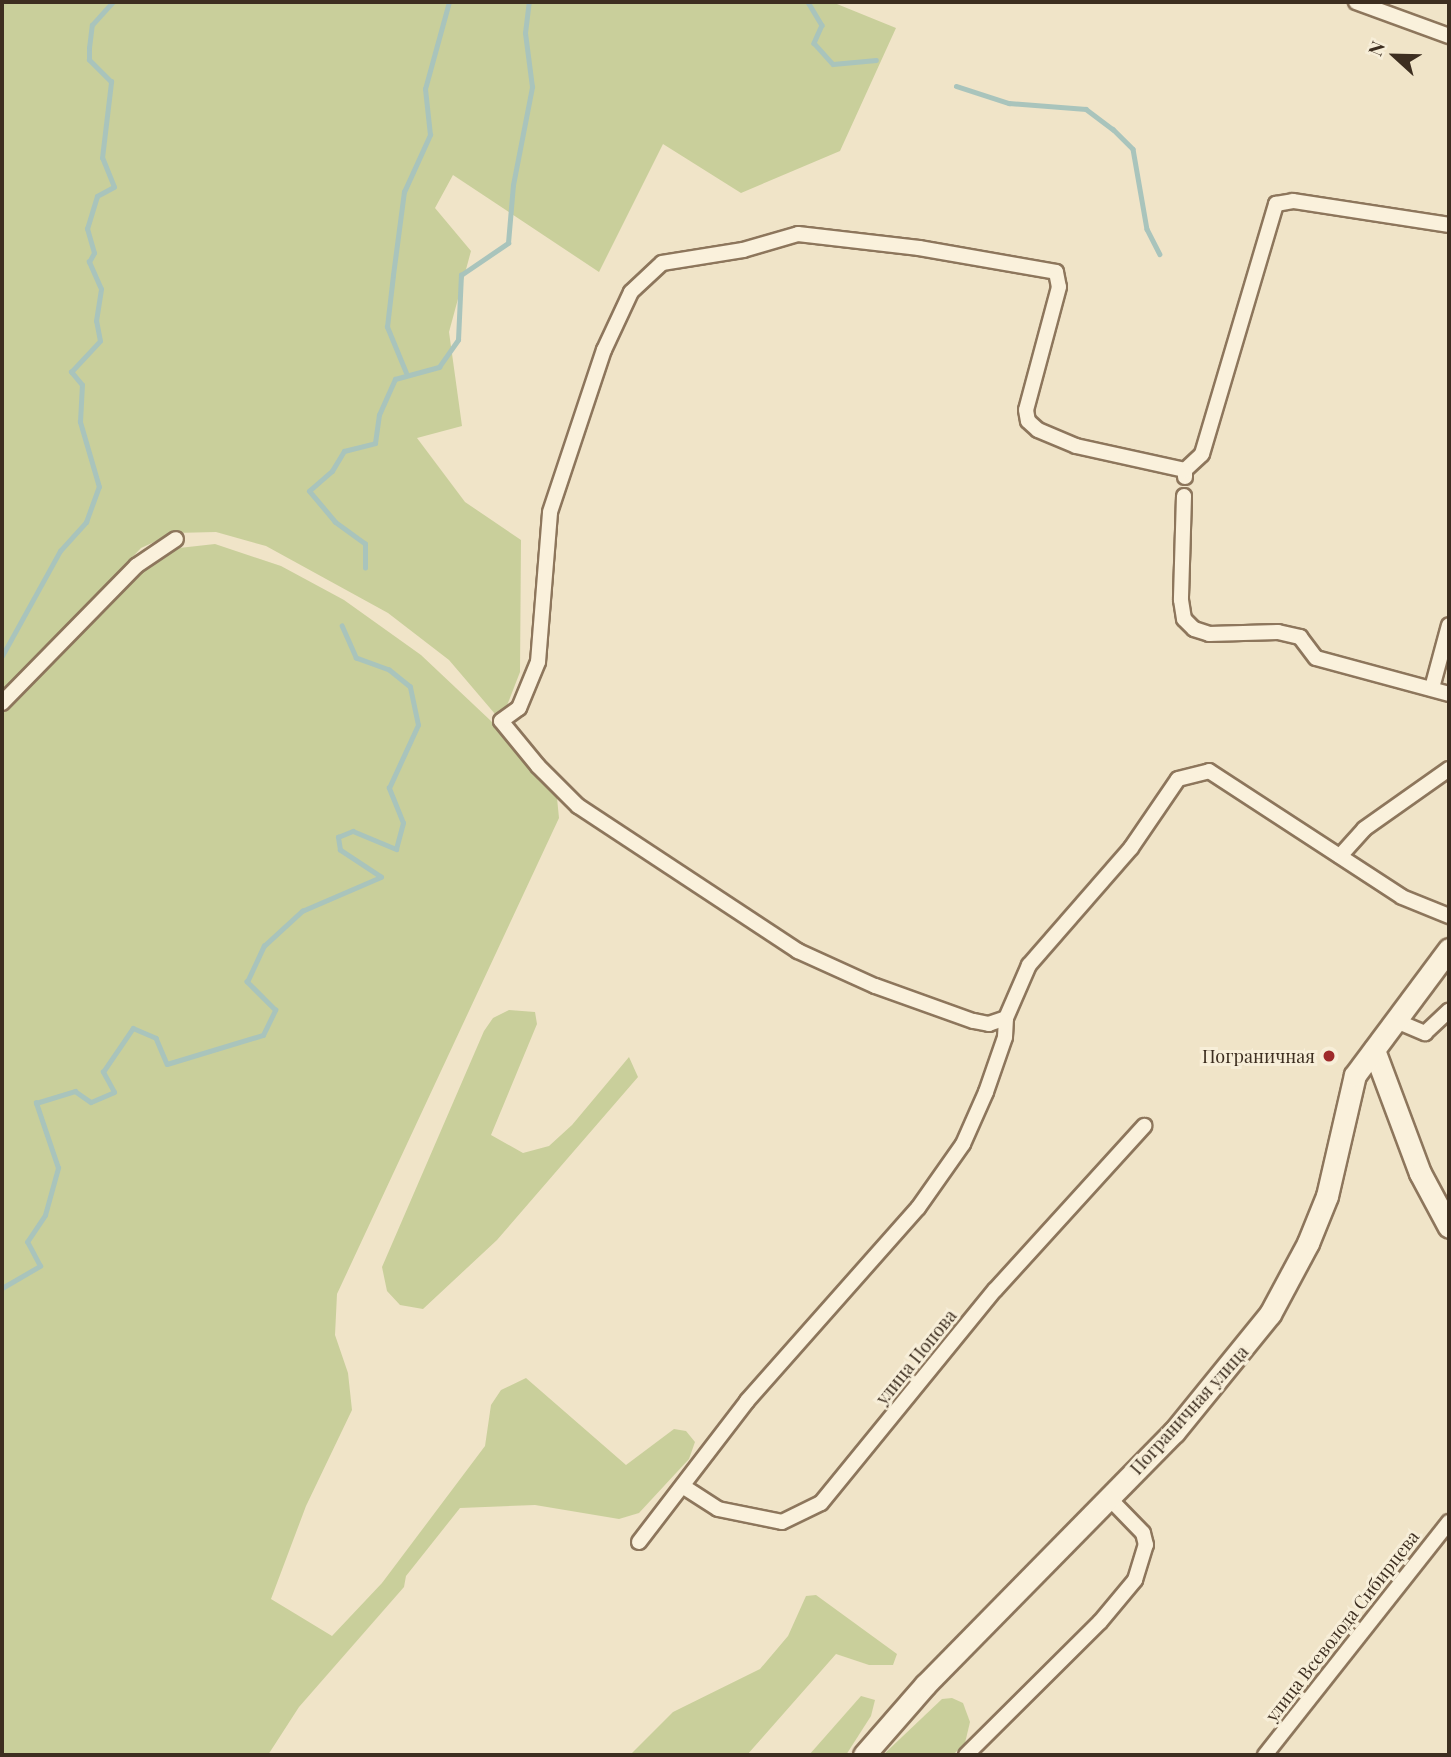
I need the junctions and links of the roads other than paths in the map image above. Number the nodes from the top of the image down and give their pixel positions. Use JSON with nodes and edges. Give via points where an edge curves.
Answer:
{"nodes":[{"id":1,"x":1356,"y":2,"type":"edge"},
{"id":2,"x":1445,"y":33,"type":"edge"},
{"id":3,"x":1449,"y":225,"type":"edge"},
{"id":4,"x":1184,"y":496,"type":"dead end"},
{"id":5,"x":176,"y":539,"type":"dead end"},
{"id":6,"x":1449,"y":625,"type":"edge"},
{"id":7,"x":1432,"y":688,"type":"junction"},
{"id":8,"x":1449,"y":694,"type":"edge"},
{"id":9,"x":2,"y":702,"type":"edge"},
{"id":10,"x":1449,"y":769,"type":"edge"},
{"id":11,"x":1340,"y":856,"type":"junction"},
{"id":12,"x":1449,"y":916,"type":"edge"},
{"id":13,"x":1449,"y":949,"type":"edge"},
{"id":14,"x":1449,"y":1011,"type":"edge"},
{"id":15,"x":1006,"y":1018,"type":"junction"},
{"id":16,"x":1394,"y":1020,"type":"junction"},
{"id":17,"x":1374,"y":1050,"type":"junction"},
{"id":18,"x":1144,"y":1126,"type":"dead end"},
{"id":19,"x":1442,"y":1199,"type":"edge"},
{"id":20,"x":1449,"y":1227,"type":"edge"},
{"id":21,"x":684,"y":1487,"type":"junction"},
{"id":22,"x":1109,"y":1498,"type":"junction"},
{"id":23,"x":1449,"y":1522,"type":"edge"},
{"id":24,"x":639,"y":1542,"type":"dead end"},
{"id":25,"x":864,"y":1755,"type":"edge"},
{"id":26,"x":966,"y":1755,"type":"edge"},
{"id":27,"x":1265,"y":1755,"type":"edge"}],
"edges":[{"from":1,"to":2,"type":"street"},
{"from":3,"to":15,"type":"street","via":[[1293,201],[1276,204],[1202,454],[1185,474],[1076,446],[1028,421],[1026,410],[1059,287],[1056,272],[919,248],[798,234],[743,250],[662,263],[631,292],[604,350],[550,512],[538,662],[519,708],[501,721],[578,806],[798,951],[874,986],[973,1021],[989,1024]]},
{"from":4,"to":7,"type":"street","via":[[1181,600],[1184,619],[1194,629],[1209,634],[1278,632],[1300,637],[1316,658]]},
{"from":5,"to":9,"type":"street","via":[[136,565]]},
{"from":6,"to":7,"type":"street"},
{"from":7,"to":8,"type":"street"},
{"from":10,"to":11,"type":"street","via":[[1364,829]]},
{"from":11,"to":12,"type":"street","via":[[1402,897]]},
{"from":11,"to":15,"type":"street","via":[[1209,771],[1192,772],[1178,779],[1131,848],[1029,965]]},
{"from":13,"to":16,"type":"main road","name":"Пограничная улица"},
{"from":14,"to":16,"type":"street","via":[[1425,1033]]},
{"from":15,"to":21,"type":"street","via":[[1005,1037],[963,1144],[918,1208],[747,1401]]},
{"from":16,"to":17,"type":"main road","name":"Пограничная улица"},
{"from":17,"to":19,"type":"main road"},
{"from":17,"to":22,"type":"main road","name":"Пограничная улица","via":[[1349,1091],[1320,1214],[1270,1314],[1207,1395]]},
{"from":18,"to":21,"type":"street","name":"улица Попова","via":[[995,1290],[821,1503],[782,1522],[718,1509]]},
{"from":19,"to":20,"type":"main road"},
{"from":21,"to":24,"type":"street"},
{"from":22,"to":25,"type":"main road","name":"Пограничная улица","via":[[925,1685]]},
{"from":22,"to":26,"type":"street","via":[[1143,1533],[1146,1545],[1135,1580],[1100,1622]]},
{"from":23,"to":27,"type":"street","name":"улица Всеволода Сибирцева"}]}
